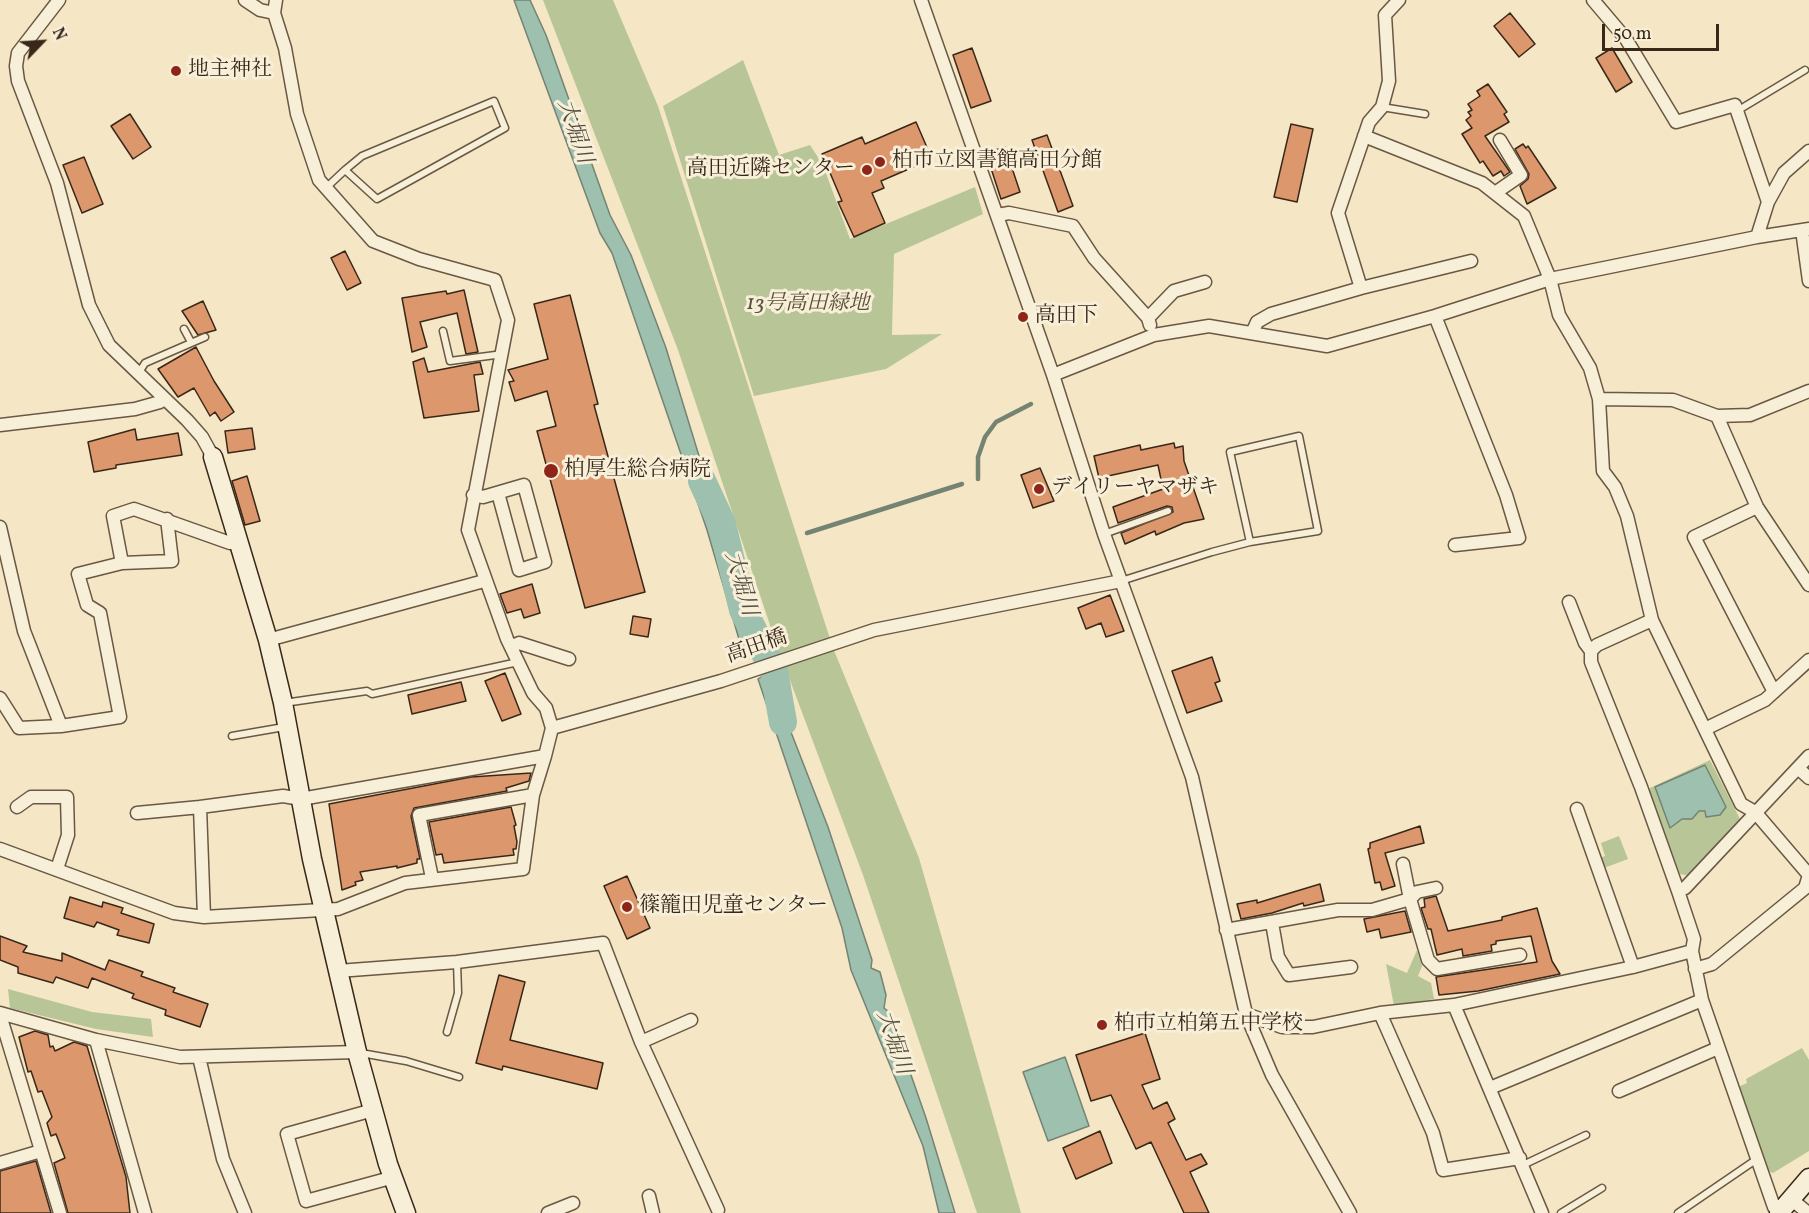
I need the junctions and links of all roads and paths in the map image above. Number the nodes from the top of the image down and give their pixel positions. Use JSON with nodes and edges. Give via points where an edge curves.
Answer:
{"nodes":[{"id":1,"x":59,"y":0,"type":"edge"},
{"id":2,"x":245,"y":0,"type":"edge"},
{"id":3,"x":276,"y":0,"type":"edge"},
{"id":4,"x":921,"y":0,"type":"edge"},
{"id":5,"x":1399,"y":0,"type":"edge"},
{"id":6,"x":1593,"y":0,"type":"edge"},
{"id":7,"x":274,"y":13,"type":"junction"},
{"id":8,"x":1805,"y":70,"type":"dead end"},
{"id":9,"x":1382,"y":107,"type":"junction"},
{"id":10,"x":1737,"y":111,"type":"junction"},
{"id":11,"x":1425,"y":114,"type":"dead end"},
{"id":12,"x":1364,"y":136,"type":"junction"},
{"id":13,"x":1500,"y":140,"type":"dead end"},
{"id":14,"x":1809,"y":151,"type":"edge"},
{"id":15,"x":345,"y":170,"type":"junction"},
{"id":16,"x":326,"y":189,"type":"junction"},
{"id":17,"x":1495,"y":193,"type":"junction"},
{"id":18,"x":1768,"y":202,"type":"junction"},
{"id":19,"x":998,"y":215,"type":"junction"},
{"id":20,"x":1806,"y":230,"type":"edge"},
{"id":21,"x":1757,"y":237,"type":"junction"},
{"id":22,"x":1471,"y":261,"type":"dead end"},
{"id":23,"x":1550,"y":279,"type":"junction"},
{"id":24,"x":1809,"y":281,"type":"edge"},
{"id":25,"x":1205,"y":282,"type":"dead end"},
{"id":26,"x":1361,"y":288,"type":"junction"},
{"id":27,"x":1435,"y":316,"type":"junction"},
{"id":28,"x":1148,"y":318,"type":"junction"},
{"id":29,"x":184,"y":329,"type":"dead end"},
{"id":30,"x":443,"y":331,"type":"dead end"},
{"id":31,"x":1253,"y":331,"type":"junction"},
{"id":32,"x":1154,"y":334,"type":"junction"},
{"id":33,"x":205,"y":337,"type":"dead end"},
{"id":34,"x":191,"y":342,"type":"junction"},
{"id":35,"x":503,"y":354,"type":"junction"},
{"id":36,"x":138,"y":375,"type":"junction"},
{"id":37,"x":1053,"y":375,"type":"junction"},
{"id":38,"x":1809,"y":391,"type":"edge"},
{"id":39,"x":163,"y":397,"type":"junction"},
{"id":40,"x":1599,"y":399,"type":"junction"},
{"id":41,"x":1716,"y":416,"type":"junction"},
{"id":42,"x":0,"y":425,"type":"edge"},
{"id":43,"x":213,"y":456,"type":"joint"},
{"id":44,"x":498,"y":493,"type":"junction"},
{"id":45,"x":473,"y":495,"type":"junction"},
{"id":46,"x":1757,"y":507,"type":"junction"},
{"id":47,"x":1168,"y":511,"type":"dead end"},
{"id":48,"x":167,"y":519,"type":"junction"},
{"id":49,"x":0,"y":527,"type":"edge"},
{"id":50,"x":1104,"y":534,"type":"junction"},
{"id":51,"x":238,"y":541,"type":"junction"},
{"id":52,"x":1251,"y":542,"type":"junction"},
{"id":53,"x":1455,"y":545,"type":"dead end"},
{"id":54,"x":122,"y":563,"type":"junction"},
{"id":55,"x":484,"y":581,"type":"junction"},
{"id":56,"x":1121,"y":582,"type":"junction"},
{"id":57,"x":1809,"y":585,"type":"edge"},
{"id":58,"x":1569,"y":602,"type":"dead end"},
{"id":59,"x":1652,"y":620,"type":"junction"},
{"id":60,"x":268,"y":640,"type":"junction"},
{"id":61,"x":511,"y":647,"type":"junction"},
{"id":62,"x":1591,"y":651,"type":"junction"},
{"id":63,"x":569,"y":659,"type":"dead end"},
{"id":64,"x":1809,"y":660,"type":"edge"},
{"id":65,"x":518,"y":662,"type":"junction"},
{"id":66,"x":1774,"y":692,"type":"junction"},
{"id":67,"x":0,"y":698,"type":"edge"},
{"id":68,"x":284,"y":703,"type":"junction"},
{"id":69,"x":61,"y":726,"type":"junction"},
{"id":70,"x":288,"y":727,"type":"junction"},
{"id":71,"x":552,"y":728,"type":"junction"},
{"id":72,"x":1705,"y":729,"type":"junction"},
{"id":73,"x":232,"y":736,"type":"dead end"},
{"id":74,"x":545,"y":756,"type":"junction"},
{"id":75,"x":1809,"y":756,"type":"edge"},
{"id":76,"x":1798,"y":768,"type":"junction"},
{"id":77,"x":1809,"y":778,"type":"edge"},
{"id":78,"x":533,"y":795,"type":"junction"},
{"id":79,"x":301,"y":799,"type":"junction"},
{"id":80,"x":17,"y":807,"type":"dead end"},
{"id":81,"x":200,"y":807,"type":"junction"},
{"id":82,"x":1577,"y":809,"type":"dead end"},
{"id":83,"x":1755,"y":812,"type":"junction"},
{"id":84,"x":137,"y":813,"type":"dead end"},
{"id":85,"x":0,"y":849,"type":"edge"},
{"id":86,"x":1403,"y":864,"type":"dead end"},
{"id":87,"x":57,"y":869,"type":"junction"},
{"id":88,"x":432,"y":878,"type":"junction"},
{"id":89,"x":1436,"y":888,"type":"dead end"},
{"id":90,"x":1678,"y":891,"type":"junction"},
{"id":91,"x":1410,"y":899,"type":"junction"},
{"id":92,"x":325,"y":909,"type":"junction"},
{"id":93,"x":204,"y":916,"type":"junction"},
{"id":94,"x":1272,"y":923,"type":"junction"},
{"id":95,"x":1226,"y":930,"type":"junction"},
{"id":96,"x":1692,"y":951,"type":"junction"},
{"id":97,"x":1520,"y":955,"type":"dead end"},
{"id":98,"x":457,"y":962,"type":"junction"},
{"id":99,"x":1351,"y":967,"type":"dead end"},
{"id":100,"x":1633,"y":967,"type":"junction"},
{"id":101,"x":1695,"y":969,"type":"junction"},
{"id":102,"x":338,"y":970,"type":"junction"},
{"id":103,"x":1702,"y":1000,"type":"junction"},
{"id":104,"x":1454,"y":1005,"type":"junction"},
{"id":105,"x":1380,"y":1013,"type":"junction"},
{"id":106,"x":0,"y":1014,"type":"edge"},
{"id":107,"x":1246,"y":1014,"type":"junction"},
{"id":108,"x":691,"y":1020,"type":"dead end"},
{"id":109,"x":447,"y":1032,"type":"dead end"},
{"id":110,"x":96,"y":1040,"type":"junction"},
{"id":111,"x":641,"y":1042,"type":"junction"},
{"id":112,"x":1718,"y":1048,"type":"junction"},
{"id":113,"x":357,"y":1052,"type":"junction"},
{"id":114,"x":199,"y":1057,"type":"junction"},
{"id":115,"x":459,"y":1077,"type":"dead end"},
{"id":116,"x":1490,"y":1088,"type":"junction"},
{"id":117,"x":1619,"y":1091,"type":"dead end"},
{"id":118,"x":373,"y":1110,"type":"junction"},
{"id":119,"x":1586,"y":1135,"type":"dead end"},
{"id":120,"x":40,"y":1151,"type":"junction"},
{"id":121,"x":1758,"y":1158,"type":"junction"},
{"id":122,"x":1522,"y":1162,"type":"junction"},
{"id":123,"x":0,"y":1163,"type":"edge"},
{"id":124,"x":394,"y":1177,"type":"junction"},
{"id":125,"x":1809,"y":1178,"type":"edge"},
{"id":126,"x":1602,"y":1188,"type":"dead end"},
{"id":127,"x":650,"y":1196,"type":"dead end"},
{"id":128,"x":573,"y":1203,"type":"dead end"},
{"id":129,"x":1784,"y":1208,"type":"edge"},
{"id":130,"x":718,"y":1210,"type":"dead end"},
{"id":131,"x":60,"y":1213,"type":"edge"},
{"id":132,"x":145,"y":1213,"type":"edge"},
{"id":133,"x":245,"y":1213,"type":"edge"},
{"id":134,"x":406,"y":1213,"type":"edge"},
{"id":135,"x":548,"y":1213,"type":"edge"},
{"id":136,"x":653,"y":1213,"type":"edge"},
{"id":137,"x":1350,"y":1213,"type":"edge"},
{"id":138,"x":1542,"y":1213,"type":"edge"},
{"id":139,"x":1562,"y":1213,"type":"edge"},
{"id":140,"x":1678,"y":1213,"type":"edge"},
{"id":141,"x":1808,"y":1213,"type":"edge"}],
"edges":[{"from":1,"to":36,"type":"street","via":[[18,52],[18,81],[57,183],[89,305],[109,345]]},
{"from":2,"to":7,"type":"street"},
{"from":3,"to":7,"type":"street"},
{"from":4,"to":19,"type":"street"},
{"from":5,"to":9,"type":"street","via":[[1385,15],[1389,81]]},
{"from":6,"to":10,"type":"street","via":[[1626,39],[1676,122],[1735,105]]},
{"from":7,"to":16,"type":"street","via":[[303,136],[313,169]]},
{"from":8,"to":10,"type":"lane"},
{"from":9,"to":11,"type":"lane"},
{"from":9,"to":12,"type":"street","via":[[1369,122]]},
{"from":10,"to":18,"type":"street"},
{"from":12,"to":17,"type":"street","via":[[1482,183]]},
{"from":12,"to":26,"type":"street","via":[[1338,213]]},
{"from":13,"to":17,"type":"street","via":[[1521,175]]},
{"from":14,"to":18,"type":"street","via":[[1784,173]]},
{"from":15,"to":15,"type":"lane","via":[[362,156],[494,101],[505,128],[377,199]]},
{"from":15,"to":16,"type":"lane"},
{"from":16,"to":35,"type":"street","via":[[373,242],[419,260],[495,280],[508,320]]},
{"from":17,"to":23,"type":"street","via":[[1524,216]]},
{"from":18,"to":21,"type":"street"},
{"from":19,"to":28,"type":"street","via":[[1009,213],[1073,226],[1094,258]]},
{"from":19,"to":37,"type":"street"},
{"from":20,"to":21,"type":"street"},
{"from":20,"to":24,"type":"street"},
{"from":21,"to":23,"type":"street"},
{"from":22,"to":26,"type":"street"},
{"from":23,"to":27,"type":"street"},
{"from":23,"to":40,"type":"street","via":[[1559,315],[1590,368]]},
{"from":25,"to":28,"type":"street","via":[[1174,291]]},
{"from":26,"to":31,"type":"street","via":[[1270,314],[1257,322]]},
{"from":27,"to":31,"type":"street","via":[[1327,346]]},
{"from":27,"to":53,"type":"street","via":[[1506,495],[1519,538]]},
{"from":28,"to":32,"type":"street"},
{"from":29,"to":34,"type":"lane"},
{"from":30,"to":35,"type":"lane","via":[[450,361]]},
{"from":31,"to":32,"type":"street","via":[[1209,326]]},
{"from":32,"to":37,"type":"street"},
{"from":33,"to":34,"type":"lane"},
{"from":34,"to":36,"type":"lane","via":[[145,363]]},
{"from":35,"to":45,"type":"street"},
{"from":36,"to":39,"type":"street"},
{"from":37,"to":50,"type":"street"},
{"from":38,"to":41,"type":"street","via":[[1750,415]]},
{"from":39,"to":42,"type":"street","via":[[159,402],[135,409]]},
{"from":39,"to":43,"type":"street","via":[[202,437]]},
{"from":40,"to":41,"type":"street","via":[[1673,400]]},
{"from":40,"to":59,"type":"street","via":[[1603,471],[1627,516]]},
{"from":41,"to":46,"type":"street"},
{"from":43,"to":51,"type":"street"},
{"from":44,"to":44,"type":"street","via":[[525,485],[545,562],[519,570]]},
{"from":44,"to":45,"type":"street"},
{"from":45,"to":55,"type":"street","via":[[468,530]]},
{"from":46,"to":57,"type":"street"},
{"from":46,"to":66,"type":"street","via":[[1694,537]]},
{"from":47,"to":50,"type":"lane"},
{"from":48,"to":51,"type":"street","via":[[230,543]]},
{"from":48,"to":54,"type":"street","via":[[172,561]]},
{"from":48,"to":54,"type":"street","via":[[134,509],[113,516]]},
{"from":49,"to":69,"type":"street","via":[[24,631]]},
{"from":50,"to":56,"type":"street"},
{"from":51,"to":60,"type":"street"},
{"from":52,"to":52,"type":"lane","via":[[1318,531],[1299,436],[1230,452]]},
{"from":52,"to":56,"type":"lane"},
{"from":54,"to":69,"type":"street","via":[[78,574],[87,605],[100,613],[120,717]]},
{"from":55,"to":60,"type":"street"},
{"from":55,"to":61,"type":"street"},
{"from":56,"to":71,"type":"street","name":"高田橋","via":[[874,630],[721,681]]},
{"from":56,"to":95,"type":"street","via":[[1192,777]]},
{"from":58,"to":62,"type":"street"},
{"from":59,"to":62,"type":"street"},
{"from":59,"to":72,"type":"street"},
{"from":60,"to":68,"type":"street"},
{"from":61,"to":63,"type":"street","via":[[519,643]]},
{"from":61,"to":65,"type":"street"},
{"from":62,"to":90,"type":"street","via":[[1591,662]]},
{"from":64,"to":66,"type":"street"},
{"from":65,"to":68,"type":"lane","via":[[372,694],[367,691]]},
{"from":65,"to":71,"type":"street","via":[[533,693],[546,708]]},
{"from":66,"to":72,"type":"street","via":[[1766,700]]},
{"from":67,"to":69,"type":"street","via":[[19,728]]},
{"from":68,"to":70,"type":"street"},
{"from":70,"to":73,"type":"lane"},
{"from":70,"to":79,"type":"street"},
{"from":71,"to":74,"type":"street"},
{"from":72,"to":83,"type":"street","via":[[1741,804]]},
{"from":74,"to":78,"type":"street"},
{"from":74,"to":79,"type":"street"},
{"from":75,"to":76,"type":"street"},
{"from":76,"to":77,"type":"street"},
{"from":76,"to":83,"type":"street"},
{"from":78,"to":88,"type":"street","via":[[523,869]]},
{"from":78,"to":88,"type":"street","via":[[419,815]]},
{"from":79,"to":81,"type":"street","via":[[283,796]]},
{"from":79,"to":92,"type":"street"},
{"from":80,"to":87,"type":"street","via":[[31,797],[67,797],[68,835]]},
{"from":81,"to":84,"type":"street"},
{"from":81,"to":93,"type":"street"},
{"from":82,"to":100,"type":"street"},
{"from":83,"to":90,"type":"street"},
{"from":83,"to":101,"type":"street","via":[[1809,875],[1805,888],[1712,964]]},
{"from":85,"to":87,"type":"street"},
{"from":86,"to":91,"type":"street"},
{"from":87,"to":93,"type":"street","via":[[174,913]]},
{"from":88,"to":92,"type":"street","via":[[338,909]]},
{"from":89,"to":91,"type":"street","via":[[1417,892]]},
{"from":90,"to":96,"type":"street","via":[[1694,939]]},
{"from":91,"to":94,"type":"street","via":[[1372,910],[1338,910]]},
{"from":91,"to":97,"type":"street","via":[[1428,960],[1437,969]]},
{"from":92,"to":93,"type":"street"},
{"from":92,"to":102,"type":"street"},
{"from":94,"to":95,"type":"street"},
{"from":94,"to":99,"type":"street","via":[[1278,957],[1289,975]]},
{"from":95,"to":107,"type":"street"},
{"from":96,"to":100,"type":"street"},
{"from":96,"to":101,"type":"street"},
{"from":98,"to":102,"type":"street"},
{"from":98,"to":109,"type":"lane","via":[[458,993]]},
{"from":98,"to":111,"type":"street","via":[[603,944]]},
{"from":100,"to":104,"type":"street"},
{"from":101,"to":103,"type":"street"},
{"from":102,"to":113,"type":"street"},
{"from":103,"to":112,"type":"street"},
{"from":103,"to":116,"type":"street"},
{"from":104,"to":105,"type":"street"},
{"from":104,"to":116,"type":"street"},
{"from":105,"to":107,"type":"street","via":[[1313,1027],[1282,1027]]},
{"from":105,"to":122,"type":"street","via":[[1433,1134],[1443,1170]]},
{"from":106,"to":110,"type":"street"},
{"from":106,"to":120,"type":"street"},
{"from":107,"to":137,"type":"street","via":[[1272,1075]]},
{"from":108,"to":111,"type":"street"},
{"from":110,"to":114,"type":"street","via":[[180,1057]]},
{"from":110,"to":132,"type":"street"},
{"from":111,"to":130,"type":"street"},
{"from":112,"to":117,"type":"street"},
{"from":112,"to":121,"type":"street"},
{"from":113,"to":114,"type":"street"},
{"from":113,"to":115,"type":"lane"},
{"from":113,"to":118,"type":"street"},
{"from":114,"to":133,"type":"street","via":[[223,1159]]},
{"from":116,"to":122,"type":"street"},
{"from":118,"to":124,"type":"street"},
{"from":118,"to":124,"type":"street","via":[[287,1134],[306,1201]]},
{"from":119,"to":122,"type":"lane"},
{"from":120,"to":123,"type":"street"},
{"from":120,"to":131,"type":"street"},
{"from":121,"to":129,"type":"street","via":[[1774,1207]]},
{"from":121,"to":140,"type":"lane"},
{"from":122,"to":138,"type":"street"},
{"from":124,"to":134,"type":"street"},
{"from":125,"to":129,"type":"street"},
{"from":126,"to":139,"type":"lane"},
{"from":127,"to":136,"type":"street"},
{"from":128,"to":135,"type":"street"},
{"from":129,"to":141,"type":"street"}]}
